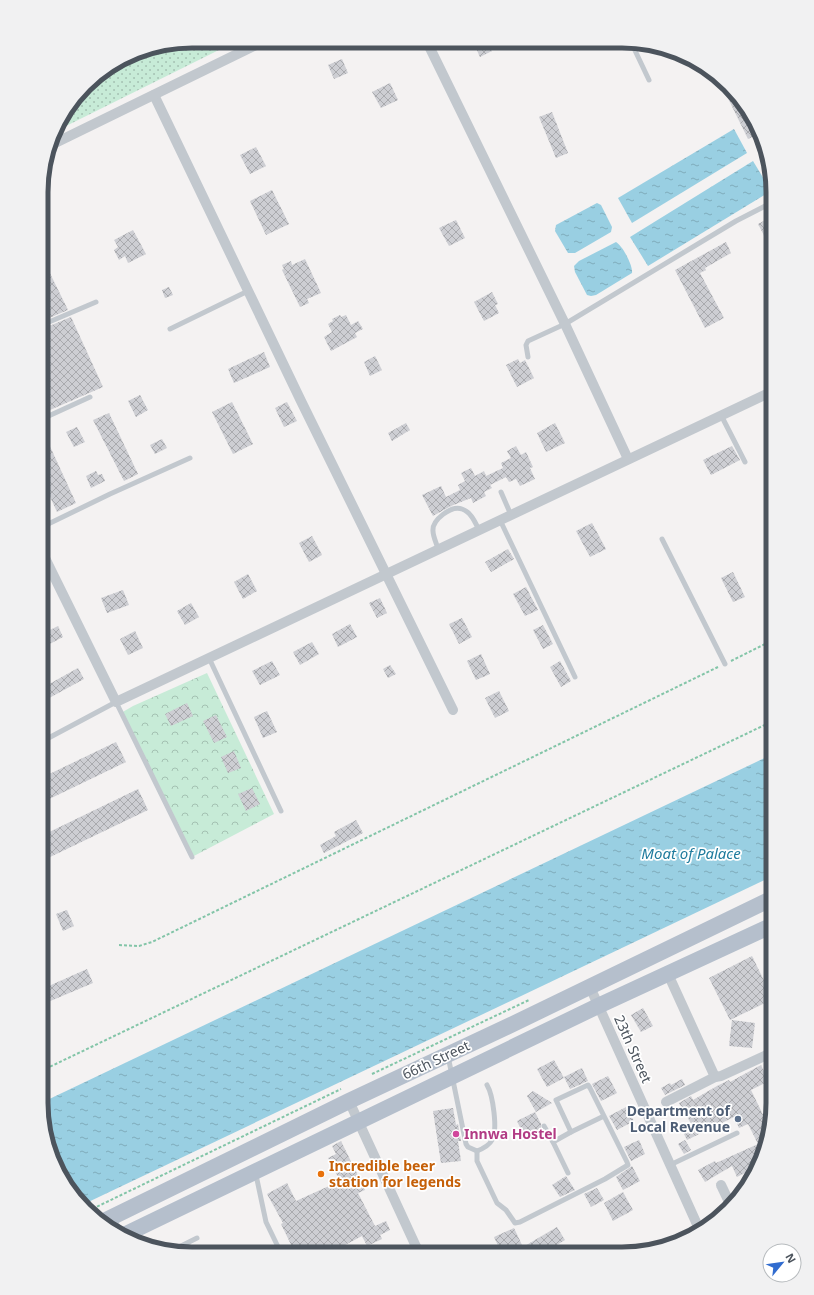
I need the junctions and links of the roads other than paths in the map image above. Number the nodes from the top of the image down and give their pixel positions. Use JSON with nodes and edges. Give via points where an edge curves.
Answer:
{"nodes":[{"id":1,"x":250,"y":48,"type":"edge"},
{"id":2,"x":430,"y":48,"type":"edge"},
{"id":3,"x":634,"y":48,"type":"edge"},
{"id":4,"x":649,"y":80,"type":"dead end"},
{"id":5,"x":154,"y":95,"type":"junction"},
{"id":6,"x":57,"y":142,"type":"edge"},
{"id":7,"x":766,"y":205,"type":"edge"},
{"id":8,"x":248,"y":291,"type":"junction"},
{"id":9,"x":96,"y":302,"type":"dead end"},
{"id":10,"x":48,"y":322,"type":"edge"},
{"id":11,"x":565,"y":324,"type":"junction"},
{"id":12,"x":170,"y":329,"type":"dead end"},
{"id":13,"x":528,"y":357,"type":"dead end"},
{"id":14,"x":766,"y":394,"type":"edge"},
{"id":15,"x":90,"y":397,"type":"dead end"},
{"id":16,"x":721,"y":415,"type":"junction"},
{"id":17,"x":48,"y":416,"type":"edge"},
{"id":18,"x":190,"y":458,"type":"dead end"},
{"id":19,"x":628,"y":459,"type":"junction"},
{"id":20,"x":745,"y":462,"type":"dead end"},
{"id":21,"x":501,"y":492,"type":"dead end"},
{"id":22,"x":511,"y":515,"type":"junction"},
{"id":23,"x":500,"y":520,"type":"junction"},
{"id":24,"x":48,"y":524,"type":"edge"},
{"id":25,"x":479,"y":530,"type":"junction"},
{"id":26,"x":662,"y":539,"type":"dead end"},
{"id":27,"x":438,"y":549,"type":"junction"},
{"id":28,"x":48,"y":564,"type":"edge"},
{"id":29,"x":387,"y":573,"type":"junction"},
{"id":30,"x":209,"y":658,"type":"junction"},
{"id":31,"x":725,"y":664,"type":"road end"},
{"id":32,"x":575,"y":677,"type":"dead end"},
{"id":33,"x":116,"y":702,"type":"junction"},
{"id":34,"x":453,"y":710,"type":"dead end"},
{"id":35,"x":48,"y":739,"type":"edge"},
{"id":36,"x":281,"y":811,"type":"dead end"},
{"id":37,"x":192,"y":857,"type":"dead end"},
{"id":38,"x":766,"y":901,"type":"edge"},
{"id":39,"x":766,"y":928,"type":"edge"},
{"id":40,"x":668,"y":974,"type":"junction"},
{"id":41,"x":590,"y":987,"type":"junction"},
{"id":42,"x":598,"y":1006,"type":"junction"},
{"id":43,"x":448,"y":1054,"type":"junction"},
{"id":44,"x":766,"y":1055,"type":"edge"},
{"id":45,"x":454,"y":1076,"type":"junction"},
{"id":46,"x":715,"y":1077,"type":"junction"},
{"id":47,"x":487,"y":1085,"type":"dead end"},
{"id":48,"x":349,"y":1101,"type":"junction"},
{"id":49,"x":666,"y":1102,"type":"dead end"},
{"id":50,"x":604,"y":1116,"type":"junction"},
{"id":51,"x":358,"y":1122,"type":"junction"},
{"id":52,"x":544,"y":1126,"type":"dead end"},
{"id":53,"x":571,"y":1132,"type":"junction"},
{"id":54,"x":737,"y":1133,"type":"dead end"},
{"id":55,"x":553,"y":1142,"type":"junction"},
{"id":56,"x":477,"y":1151,"type":"junction"},
{"id":57,"x":670,"y":1165,"type":"junction"},
{"id":58,"x":255,"y":1172,"type":"junction"},
{"id":59,"x":568,"y":1172,"type":"dead end"},
{"id":60,"x":721,"y":1185,"type":"dead end"},
{"id":61,"x":728,"y":1201,"type":"edge"},
{"id":62,"x":107,"y":1219,"type":"edge"},
{"id":63,"x":698,"y":1226,"type":"edge"},
{"id":64,"x":129,"y":1233,"type":"edge"},
{"id":65,"x":197,"y":1238,"type":"dead end"},
{"id":66,"x":180,"y":1247,"type":"edge"},
{"id":67,"x":278,"y":1247,"type":"edge"},
{"id":68,"x":417,"y":1247,"type":"edge"}],
"edges":[{"from":1,"to":5,"type":"street"},
{"from":2,"to":11,"type":"street"},
{"from":3,"to":4,"type":"lane"},
{"from":5,"to":6,"type":"street"},
{"from":5,"to":8,"type":"street"},
{"from":7,"to":11,"type":"lane","via":[[736,220]]},
{"from":8,"to":12,"type":"lane"},
{"from":8,"to":29,"type":"street"},
{"from":9,"to":10,"type":"lane"},
{"from":11,"to":13,"type":"lane","via":[[528,341]]},
{"from":11,"to":19,"type":"street"},
{"from":14,"to":16,"type":"street"},
{"from":15,"to":17,"type":"lane"},
{"from":16,"to":19,"type":"street"},
{"from":16,"to":20,"type":"lane"},
{"from":18,"to":24,"type":"lane"},
{"from":19,"to":22,"type":"street"},
{"from":21,"to":22,"type":"lane"},
{"from":22,"to":23,"type":"street"},
{"from":23,"to":25,"type":"street"},
{"from":23,"to":32,"type":"lane"},
{"from":25,"to":27,"type":"street"},
{"from":25,"to":27,"type":"lane","via":[[472,518],[462,509],[456,508],[444,514],[434,524],[432,532]]},
{"from":26,"to":31,"type":"lane"},
{"from":27,"to":29,"type":"street"},
{"from":28,"to":33,"type":"street"},
{"from":29,"to":30,"type":"street"},
{"from":29,"to":34,"type":"street"},
{"from":30,"to":33,"type":"street"},
{"from":30,"to":36,"type":"lane"},
{"from":33,"to":35,"type":"lane"},
{"from":33,"to":37,"type":"lane"},
{"from":38,"to":41,"type":"main road","name":"66th Street"},
{"from":39,"to":40,"type":"main road","name":"66th Street"},
{"from":40,"to":42,"type":"main road","name":"66th Street"},
{"from":40,"to":46,"type":"street"},
{"from":41,"to":42,"type":"street","name":"23th Street"},
{"from":41,"to":43,"type":"main road","name":"66th Street"},
{"from":42,"to":45,"type":"main road","name":"66th Street"},
{"from":42,"to":57,"type":"street","name":"23th Street"},
{"from":43,"to":45,"type":"lane"},
{"from":43,"to":48,"type":"main road","name":"66th Street"},
{"from":44,"to":46,"type":"street"},
{"from":45,"to":51,"type":"main road","name":"66th Street"},
{"from":45,"to":56,"type":"lane","via":[[466,1144]]},
{"from":46,"to":49,"type":"street"},
{"from":47,"to":56,"type":"lane","via":[[493,1102],[494,1130],[492,1140],[486,1147]]},
{"from":48,"to":51,"type":"street"},
{"from":48,"to":62,"type":"main road","name":"66th Street"},
{"from":50,"to":53,"type":"lane"},
{"from":50,"to":53,"type":"lane","via":[[588,1086],[556,1100]]},
{"from":50,"to":56,"type":"lane","via":[[628,1165],[520,1222],[515,1223],[506,1210],[497,1203],[477,1161]]},
{"from":51,"to":58,"type":"main road","name":"66th Street"},
{"from":51,"to":68,"type":"street"},
{"from":52,"to":55,"type":"lane"},
{"from":53,"to":55,"type":"lane"},
{"from":54,"to":57,"type":"lane"},
{"from":55,"to":59,"type":"lane"},
{"from":57,"to":63,"type":"street","name":"23th Street"},
{"from":58,"to":64,"type":"main road","name":"66th Street"},
{"from":58,"to":67,"type":"lane","via":[[266,1222]]},
{"from":60,"to":61,"type":"street"},
{"from":65,"to":66,"type":"lane"}]}
